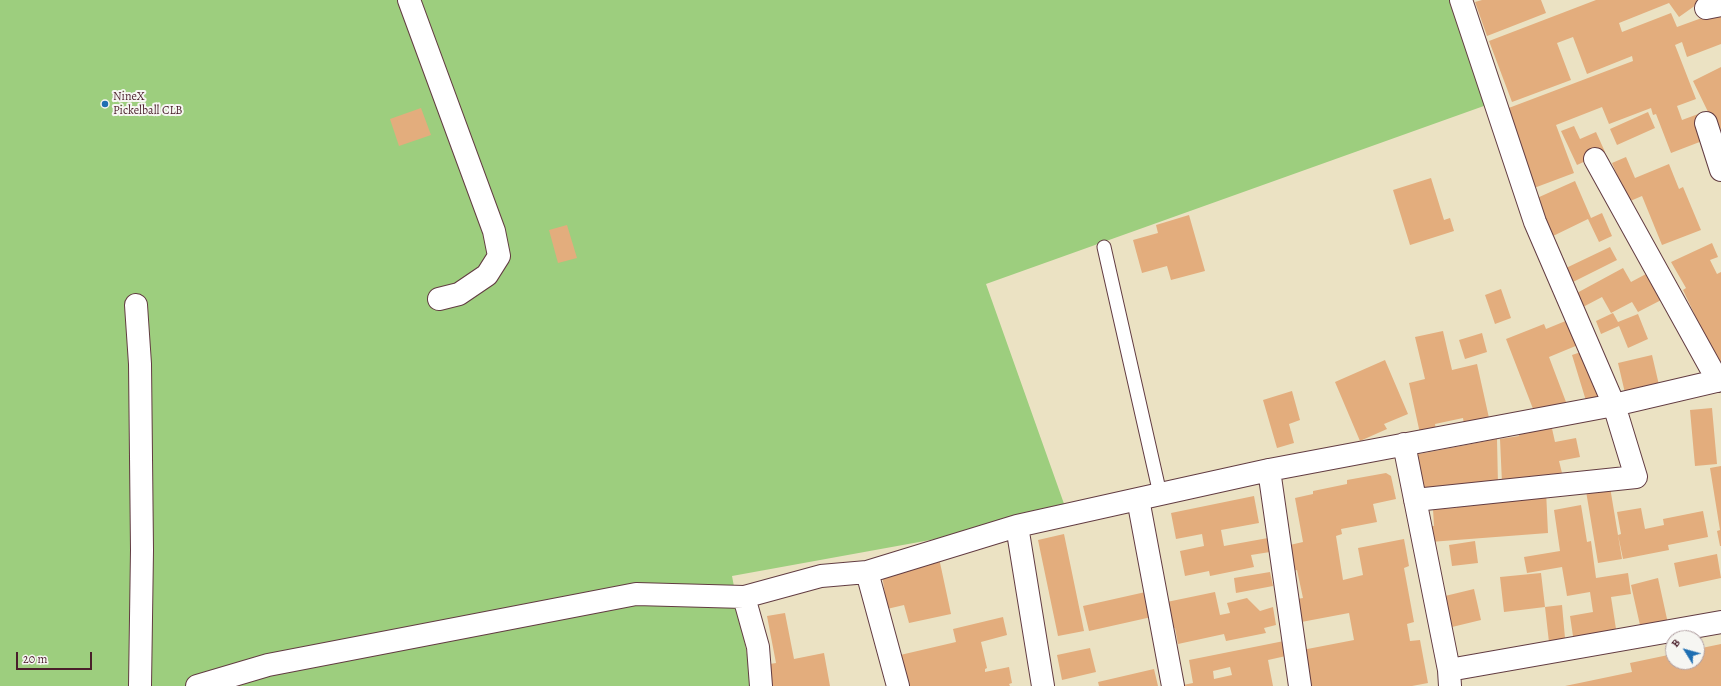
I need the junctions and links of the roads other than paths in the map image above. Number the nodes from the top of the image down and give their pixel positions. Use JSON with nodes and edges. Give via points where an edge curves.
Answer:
{"nodes":[{"id":1,"x":410,"y":0,"type":"edge"},
{"id":2,"x":1461,"y":0,"type":"edge"},
{"id":3,"x":1706,"y":124,"type":"dead end"},
{"id":4,"x":1595,"y":159,"type":"dead end"},
{"id":5,"x":1721,"y":170,"type":"edge"},
{"id":6,"x":1104,"y":247,"type":"dead end"},
{"id":7,"x":439,"y":299,"type":"dead end"},
{"id":8,"x":136,"y":305,"type":"dead end"},
{"id":9,"x":1720,"y":381,"type":"edge"},
{"id":10,"x":1614,"y":405,"type":"junction"},
{"id":11,"x":1404,"y":444,"type":"junction"},
{"id":12,"x":1269,"y":470,"type":"junction"},
{"id":13,"x":1160,"y":494,"type":"junction"},
{"id":14,"x":1138,"y":499,"type":"junction"},
{"id":15,"x":1415,"y":500,"type":"junction"},
{"id":16,"x":1017,"y":526,"type":"junction"},
{"id":17,"x":867,"y":572,"type":"junction"},
{"id":18,"x":744,"y":597,"type":"junction"},
{"id":19,"x":1721,"y":622,"type":"edge"},
{"id":20,"x":1450,"y":678,"type":"edge"},
{"id":21,"x":140,"y":686,"type":"edge"},
{"id":22,"x":197,"y":686,"type":"edge"},
{"id":23,"x":761,"y":686,"type":"edge"},
{"id":24,"x":898,"y":686,"type":"edge"},
{"id":25,"x":1043,"y":686,"type":"edge"},
{"id":26,"x":1173,"y":686,"type":"edge"},
{"id":27,"x":1300,"y":686,"type":"edge"}],
"edges":[{"from":1,"to":7,"type":"street","via":[[494,231],[499,256],[487,275],[459,294]]},
{"from":2,"to":10,"type":"street","via":[[1535,222]]},
{"from":3,"to":5,"type":"street"},
{"from":4,"to":9,"type":"street"},
{"from":6,"to":13,"type":"lane"},
{"from":8,"to":21,"type":"street","via":[[140,364],[142,542]]},
{"from":9,"to":10,"type":"street"},
{"from":10,"to":11,"type":"street"},
{"from":10,"to":15,"type":"street","via":[[1636,478]]},
{"from":11,"to":12,"type":"street"},
{"from":11,"to":15,"type":"street"},
{"from":12,"to":13,"type":"street"},
{"from":12,"to":27,"type":"street"},
{"from":13,"to":14,"type":"street"},
{"from":14,"to":16,"type":"street"},
{"from":14,"to":26,"type":"street"},
{"from":15,"to":20,"type":"street"},
{"from":16,"to":17,"type":"street"},
{"from":16,"to":25,"type":"street"},
{"from":17,"to":18,"type":"street","via":[[820,576]]},
{"from":17,"to":24,"type":"street"},
{"from":18,"to":22,"type":"street","via":[[636,594],[268,666]]},
{"from":18,"to":23,"type":"street","via":[[758,648]]},
{"from":19,"to":20,"type":"street"}]}
